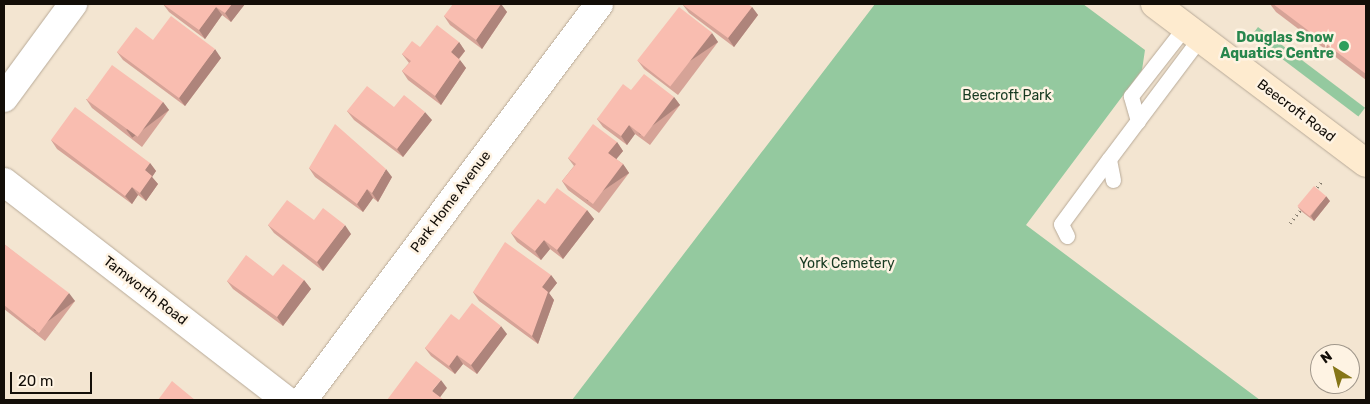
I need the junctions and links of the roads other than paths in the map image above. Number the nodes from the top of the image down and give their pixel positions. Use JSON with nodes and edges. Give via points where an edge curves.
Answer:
{"nodes":[{"id":1,"x":73,"y":4,"type":"edge"},
{"id":2,"x":599,"y":4,"type":"edge"},
{"id":3,"x":1155,"y":4,"type":"edge"},
{"id":4,"x":1192,"y":33,"type":"junction"},
{"id":5,"x":4,"y":98,"type":"edge"},
{"id":6,"x":1151,"y":103,"type":"junction"},
{"id":7,"x":1138,"y":121,"type":"junction"},
{"id":8,"x":1155,"y":122,"type":"dead end"},
{"id":9,"x":1109,"y":159,"type":"junction"},
{"id":10,"x":1366,"y":163,"type":"edge"},
{"id":11,"x":1113,"y":180,"type":"dead end"},
{"id":12,"x":4,"y":182,"type":"edge"},
{"id":13,"x":1067,"y":236,"type":"dead end"},
{"id":14,"x":286,"y":400,"type":"edge"},
{"id":15,"x":303,"y":400,"type":"edge"}],
"edges":[{"from":1,"to":5,"type":"street"},
{"from":2,"to":15,"type":"street","name":"Park Home Avenue"},
{"from":3,"to":4,"type":"street","name":"Beecroft Road"},
{"from":4,"to":6,"type":"lane"},
{"from":4,"to":7,"type":"lane","via":[[1131,96]]},
{"from":4,"to":10,"type":"street","name":"Beecroft Road"},
{"from":6,"to":7,"type":"lane"},
{"from":6,"to":8,"type":"lane"},
{"from":7,"to":9,"type":"lane"},
{"from":9,"to":11,"type":"lane"},
{"from":9,"to":13,"type":"lane","via":[[1061,224]]},
{"from":12,"to":14,"type":"street","name":"Tamworth Road"}]}
